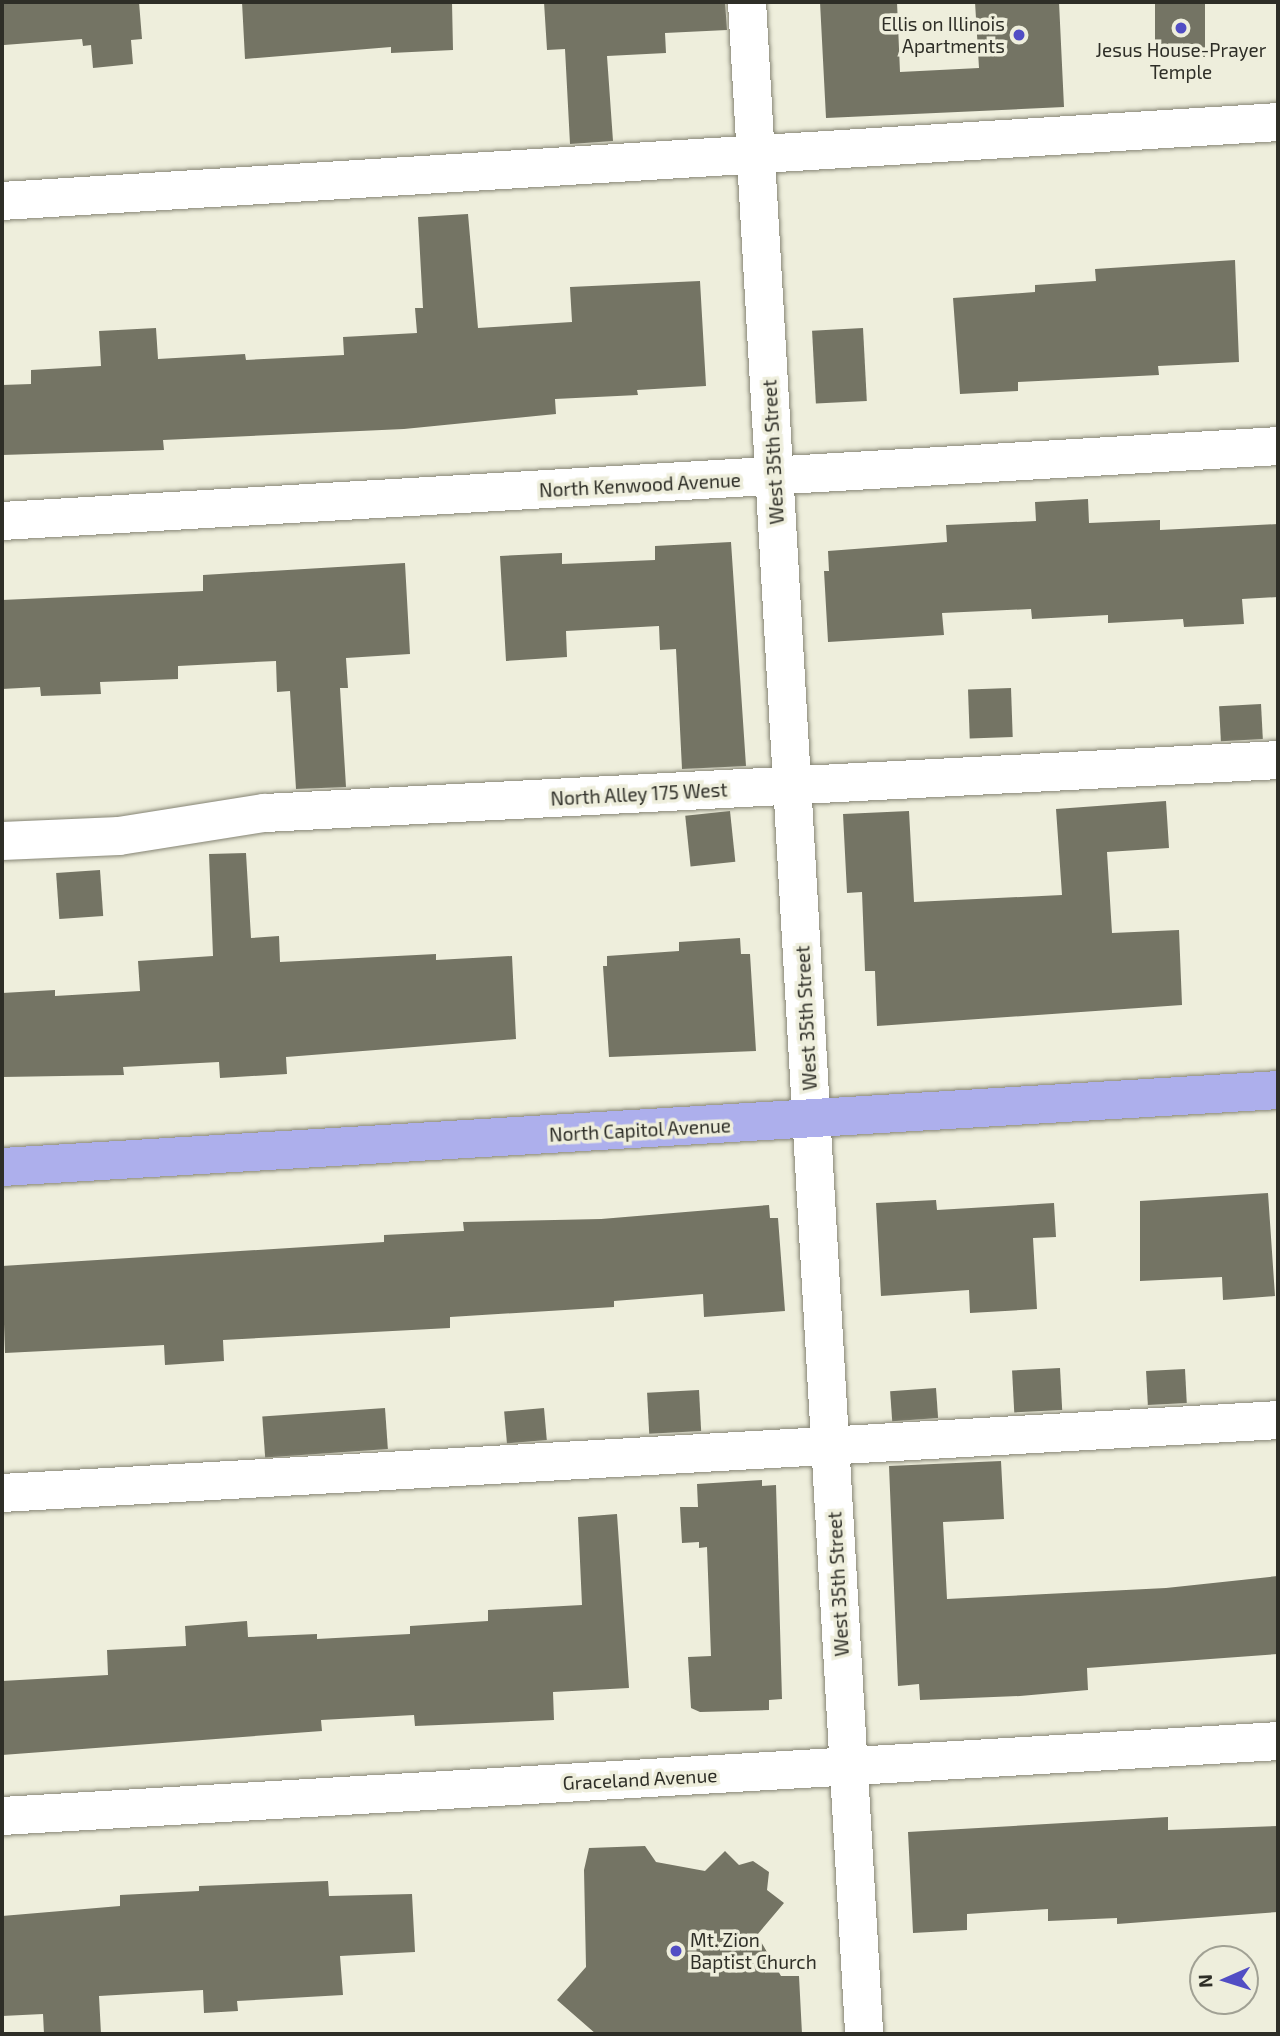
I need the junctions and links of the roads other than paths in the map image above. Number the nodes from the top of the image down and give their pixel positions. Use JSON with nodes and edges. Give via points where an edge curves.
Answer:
{"nodes":[{"id":1,"x":747,"y":2,"type":"edge"},
{"id":2,"x":1278,"y":121,"type":"edge"},
{"id":3,"x":755,"y":151,"type":"junction"},
{"id":4,"x":2,"y":201,"type":"edge"},
{"id":5,"x":1278,"y":446,"type":"edge"},
{"id":6,"x":775,"y":478,"type":"junction"},
{"id":7,"x":2,"y":520,"type":"edge"},
{"id":8,"x":1278,"y":760,"type":"edge"},
{"id":9,"x":792,"y":786,"type":"junction"},
{"id":10,"x":2,"y":841,"type":"edge"},
{"id":11,"x":1278,"y":1090,"type":"edge"},
{"id":12,"x":812,"y":1120,"type":"junction"},
{"id":13,"x":2,"y":1167,"type":"edge"},
{"id":14,"x":1278,"y":1420,"type":"edge"},
{"id":15,"x":830,"y":1445,"type":"junction"},
{"id":16,"x":2,"y":1493,"type":"edge"},
{"id":17,"x":1278,"y":1741,"type":"edge"},
{"id":18,"x":849,"y":1767,"type":"junction"},
{"id":19,"x":2,"y":1816,"type":"edge"},
{"id":20,"x":864,"y":2034,"type":"edge"}],
"edges":[{"from":1,"to":3,"type":"street","name":"West 35th Street"},
{"from":2,"to":3,"type":"street"},
{"from":3,"to":4,"type":"street"},
{"from":3,"to":6,"type":"street","name":"West 35th Street"},
{"from":5,"to":6,"type":"street","name":"North Kenwood Avenue"},
{"from":6,"to":7,"type":"street","name":"North Kenwood Avenue"},
{"from":6,"to":9,"type":"street","name":"West 35th Street"},
{"from":8,"to":9,"type":"street","name":"North Alley 175 West"},
{"from":9,"to":10,"type":"street","name":"North Alley 175 West","via":[[265,813],[120,836]]},
{"from":9,"to":12,"type":"street","name":"West 35th Street"},
{"from":11,"to":12,"type":"main road","name":"North Capitol Avenue"},
{"from":12,"to":13,"type":"main road","name":"North Capitol Avenue"},
{"from":12,"to":15,"type":"street","name":"West 35th Street"},
{"from":14,"to":15,"type":"street"},
{"from":15,"to":16,"type":"street"},
{"from":15,"to":18,"type":"street","name":"West 35th Street"},
{"from":17,"to":18,"type":"street","name":"Graceland Avenue"},
{"from":18,"to":19,"type":"street","name":"Graceland Avenue"},
{"from":18,"to":20,"type":"street","name":"West 35th Street"}]}
